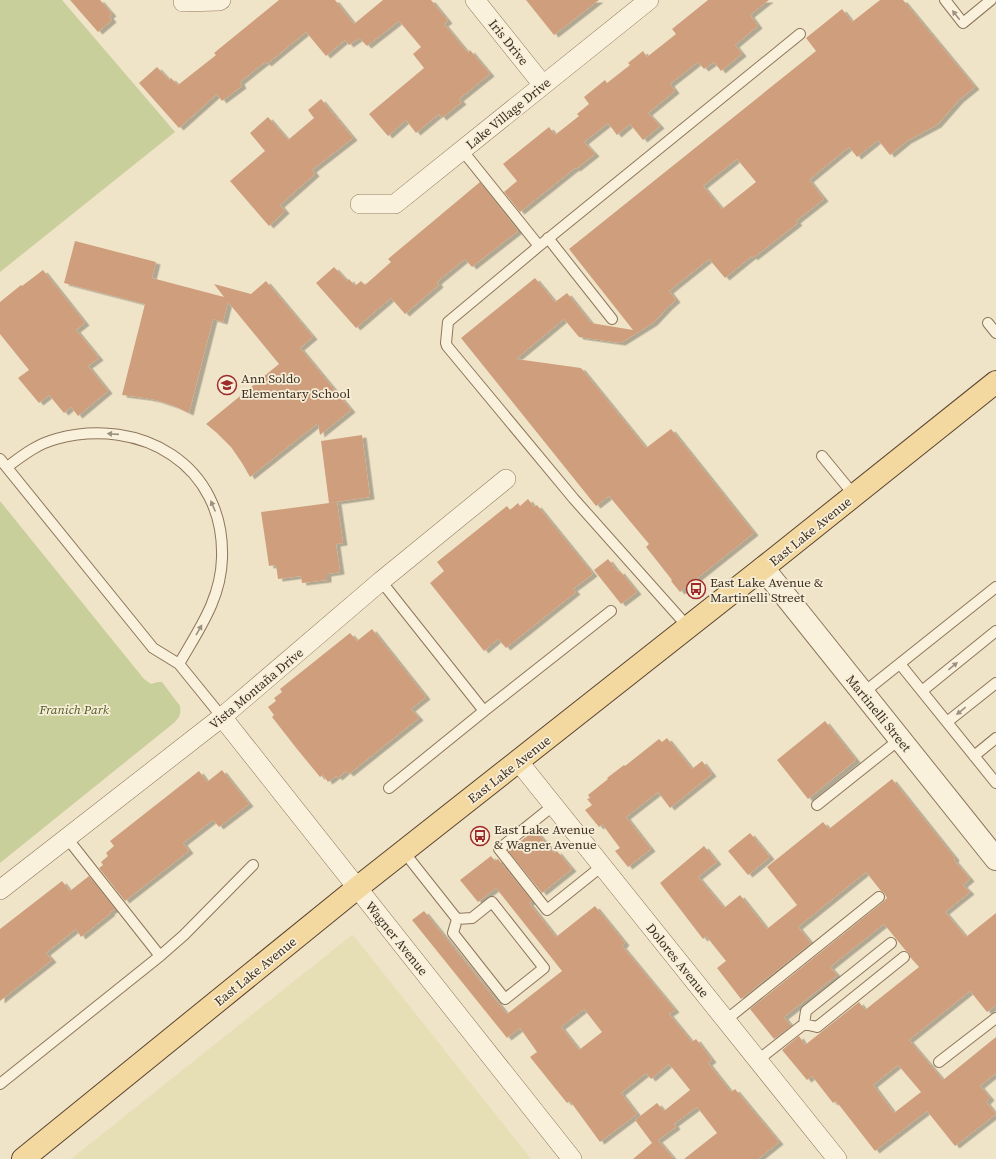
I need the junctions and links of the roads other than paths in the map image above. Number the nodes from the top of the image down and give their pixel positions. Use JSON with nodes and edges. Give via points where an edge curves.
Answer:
{"nodes":[{"id":1,"x":221,"y":0,"type":"edge"},
{"id":2,"x":475,"y":0,"type":"edge"},
{"id":3,"x":649,"y":0,"type":"edge"},
{"id":4,"x":945,"y":0,"type":"edge"},
{"id":5,"x":991,"y":0,"type":"edge"},
{"id":6,"x":183,"y":2,"type":"dead end"},
{"id":7,"x":800,"y":34,"type":"dead end"},
{"id":8,"x":543,"y":85,"type":"junction"},
{"id":9,"x":462,"y":150,"type":"junction"},
{"id":10,"x":360,"y":204,"type":"dead end"},
{"id":11,"x":548,"y":238,"type":"junction"},
{"id":12,"x":539,"y":246,"type":"junction"},
{"id":13,"x":612,"y":319,"type":"dead end"},
{"id":14,"x":988,"y":323,"type":"dead end"},
{"id":15,"x":996,"y":333,"type":"edge"},
{"id":16,"x":996,"y":382,"type":"edge"},
{"id":17,"x":822,"y":456,"type":"dead end"},
{"id":18,"x":0,"y":459,"type":"edge"},
{"id":19,"x":7,"y":467,"type":"junction"},
{"id":20,"x":506,"y":479,"type":"dead end"},
{"id":21,"x":854,"y":495,"type":"junction"},
{"id":22,"x":763,"y":568,"type":"junction"},
{"id":23,"x":381,"y":581,"type":"junction"},
{"id":24,"x":996,"y":587,"type":"edge"},
{"id":25,"x":611,"y":611,"type":"dead end"},
{"id":26,"x":688,"y":627,"type":"junction"},
{"id":27,"x":996,"y":632,"type":"edge"},
{"id":28,"x":179,"y":664,"type":"junction"},
{"id":29,"x":900,"y":664,"type":"junction"},
{"id":30,"x":996,"y":683,"type":"edge"},
{"id":31,"x":922,"y":691,"type":"junction"},
{"id":32,"x":863,"y":693,"type":"junction"},
{"id":33,"x":484,"y":711,"type":"junction"},
{"id":34,"x":222,"y":717,"type":"junction"},
{"id":35,"x":947,"y":722,"type":"junction"},
{"id":36,"x":996,"y":738,"type":"edge"},
{"id":37,"x":900,"y":739,"type":"junction"},
{"id":38,"x":974,"y":756,"type":"junction"},
{"id":39,"x":518,"y":761,"type":"junction"},
{"id":40,"x":996,"y":783,"type":"edge"},
{"id":41,"x":389,"y":788,"type":"dead end"},
{"id":42,"x":554,"y":805,"type":"junction"},
{"id":43,"x":817,"y":805,"type":"dead end"},
{"id":44,"x":67,"y":838,"type":"junction"},
{"id":45,"x":404,"y":852,"type":"junction"},
{"id":46,"x":996,"y":859,"type":"edge"},
{"id":47,"x":253,"y":865,"type":"dead end"},
{"id":48,"x":602,"y":866,"type":"junction"},
{"id":49,"x":357,"y":888,"type":"junction"},
{"id":50,"x":0,"y":890,"type":"edge"},
{"id":51,"x":879,"y":897,"type":"dead end"},
{"id":52,"x":457,"y":919,"type":"junction"},
{"id":53,"x":891,"y":943,"type":"dead end"},
{"id":54,"x":160,"y":956,"type":"junction"},
{"id":55,"x":904,"y":957,"type":"dead end"},
{"id":56,"x":996,"y":1018,"type":"edge"},
{"id":57,"x":726,"y":1020,"type":"junction"},
{"id":58,"x":804,"y":1024,"type":"junction"},
{"id":59,"x":758,"y":1060,"type":"junction"},
{"id":60,"x":939,"y":1062,"type":"dead end"},
{"id":61,"x":0,"y":1084,"type":"edge"},
{"id":62,"x":23,"y":1159,"type":"edge"},
{"id":63,"x":572,"y":1159,"type":"edge"},
{"id":64,"x":837,"y":1159,"type":"edge"}],
"edges":[{"from":1,"to":6,"type":"street"},
{"from":2,"to":8,"type":"street","name":"Iris Drive"},
{"from":3,"to":8,"type":"street","name":"Lake Village Drive"},
{"from":5,"to":4,"type":"lane","one_way":true,"via":[[963,23]]},
{"from":7,"to":11,"type":"lane"},
{"from":8,"to":9,"type":"street","name":"Lake Village Drive"},
{"from":9,"to":10,"type":"street","name":"Lake Village Drive","via":[[395,204]]},
{"from":9,"to":12,"type":"lane"},
{"from":11,"to":12,"type":"lane"},
{"from":11,"to":13,"type":"lane"},
{"from":12,"to":26,"type":"lane","via":[[450,319],[447,346],[574,499]]},
{"from":14,"to":15,"type":"lane"},
{"from":16,"to":21,"type":"main road","name":"East Lake Avenue"},
{"from":17,"to":21,"type":"lane"},
{"from":18,"to":19,"type":"lane"},
{"from":19,"to":28,"type":"lane","via":[[153,648]]},
{"from":28,"to":19,"type":"lane","one_way":true,"via":[[208,615],[222,559],[222,541],[217,516],[196,476],[175,456],[159,446],[121,434],[101,433],[56,439],[27,452]]},
{"from":20,"to":23,"type":"street","name":"Vista Montaña Drive"},
{"from":21,"to":22,"type":"main road","name":"East Lake Avenue"},
{"from":22,"to":26,"type":"main road","name":"East Lake Avenue"},
{"from":22,"to":32,"type":"street","name":"Martinelli Street"},
{"from":23,"to":33,"type":"lane"},
{"from":23,"to":34,"type":"street","name":"Vista Montaña Drive"},
{"from":24,"to":29,"type":"lane"},
{"from":25,"to":33,"type":"lane"},
{"from":26,"to":39,"type":"main road","name":"East Lake Avenue"},
{"from":31,"to":27,"type":"lane","one_way":true},
{"from":28,"to":34,"type":"lane"},
{"from":29,"to":31,"type":"lane"},
{"from":29,"to":32,"type":"lane"},
{"from":30,"to":35,"type":"lane","one_way":true},
{"from":31,"to":35,"type":"lane"},
{"from":32,"to":37,"type":"street","name":"Martinelli Street"},
{"from":33,"to":41,"type":"lane"},
{"from":34,"to":44,"type":"street","name":"Vista Montaña Drive"},
{"from":34,"to":49,"type":"street","name":"Wagner Avenue"},
{"from":35,"to":38,"type":"lane"},
{"from":36,"to":38,"type":"lane"},
{"from":37,"to":43,"type":"lane"},
{"from":37,"to":46,"type":"street","name":"Martinelli Street"},
{"from":38,"to":40,"type":"lane"},
{"from":39,"to":42,"type":"street","name":"Dolores Avenue"},
{"from":39,"to":45,"type":"main road","name":"East Lake Avenue"},
{"from":42,"to":48,"type":"street","name":"Dolores Avenue"},
{"from":42,"to":48,"type":"lane","via":[[498,849],[546,910]]},
{"from":44,"to":50,"type":"street","name":"Vista Montaña Drive"},
{"from":44,"to":54,"type":"lane"},
{"from":45,"to":49,"type":"main road","name":"East Lake Avenue"},
{"from":45,"to":52,"type":"lane"},
{"from":47,"to":54,"type":"lane"},
{"from":48,"to":57,"type":"street","name":"Dolores Avenue"},
{"from":49,"to":62,"type":"main road","name":"East Lake Avenue"},
{"from":49,"to":63,"type":"street","name":"Wagner Avenue"},
{"from":51,"to":57,"type":"lane"},
{"from":52,"to":52,"type":"lane","via":[[472,918],[492,902],[544,968],[505,999],[453,933]]},
{"from":53,"to":58,"type":"lane","via":[[806,1011]]},
{"from":54,"to":61,"type":"lane"},
{"from":55,"to":58,"type":"lane","via":[[817,1027]]},
{"from":56,"to":60,"type":"lane"},
{"from":57,"to":59,"type":"street","name":"Dolores Avenue"},
{"from":58,"to":59,"type":"lane"},
{"from":59,"to":64,"type":"street","name":"Dolores Avenue"}]}
